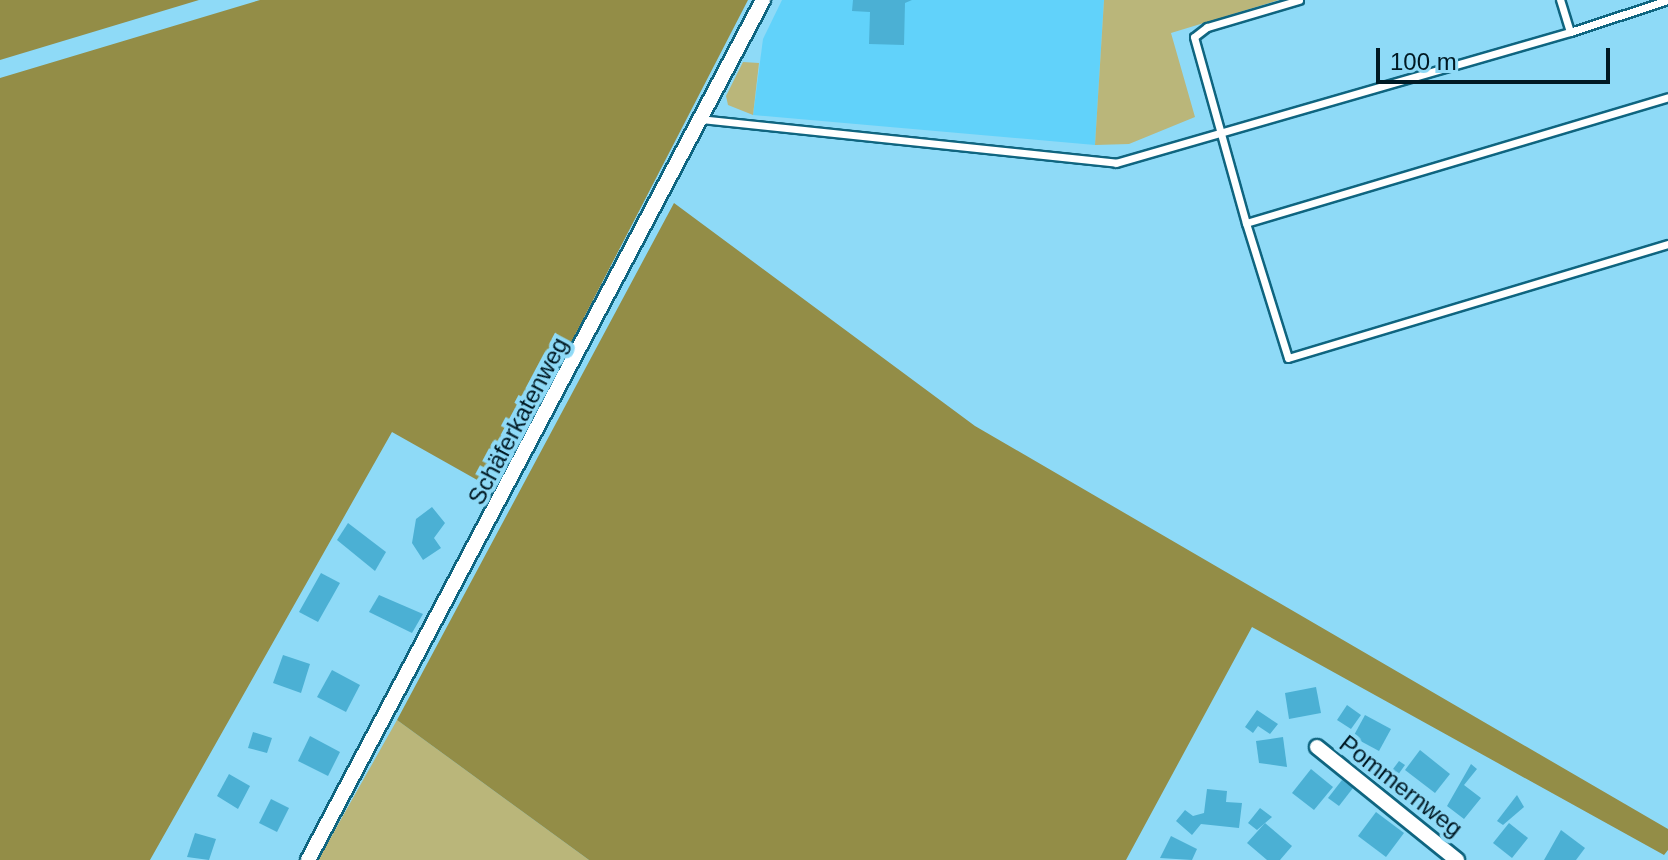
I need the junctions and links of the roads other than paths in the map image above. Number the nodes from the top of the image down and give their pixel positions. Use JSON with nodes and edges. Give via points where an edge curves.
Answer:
{"nodes":[{"id":1,"x":763,"y":0,"type":"edge"},
{"id":2,"x":1299,"y":0,"type":"edge"},
{"id":3,"x":1560,"y":0,"type":"edge"},
{"id":4,"x":1668,"y":0,"type":"edge"},
{"id":5,"x":1570,"y":32,"type":"junction"},
{"id":6,"x":1668,"y":97,"type":"edge"},
{"id":7,"x":700,"y":119,"type":"junction"},
{"id":8,"x":1221,"y":135,"type":"junction"},
{"id":9,"x":1246,"y":223,"type":"junction"},
{"id":10,"x":1668,"y":244,"type":"edge"},
{"id":11,"x":1317,"y":747,"type":"dead end"},
{"id":12,"x":308,"y":860,"type":"edge"},
{"id":13,"x":1457,"y":860,"type":"edge"}],
"edges":[{"from":1,"to":7,"type":"street","name":"Schäferkatenweg"},
{"from":2,"to":8,"type":"lane","via":[[1207,27],[1194,37]]},
{"from":3,"to":5,"type":"lane"},
{"from":4,"to":5,"type":"lane"},
{"from":5,"to":8,"type":"lane"},
{"from":6,"to":9,"type":"lane"},
{"from":7,"to":8,"type":"lane","via":[[1116,163]]},
{"from":7,"to":12,"type":"street","name":"Schäferkatenweg"},
{"from":8,"to":9,"type":"lane"},
{"from":9,"to":10,"type":"lane","via":[[1288,358]]},
{"from":11,"to":13,"type":"street","name":"Pommernweg"}]}
